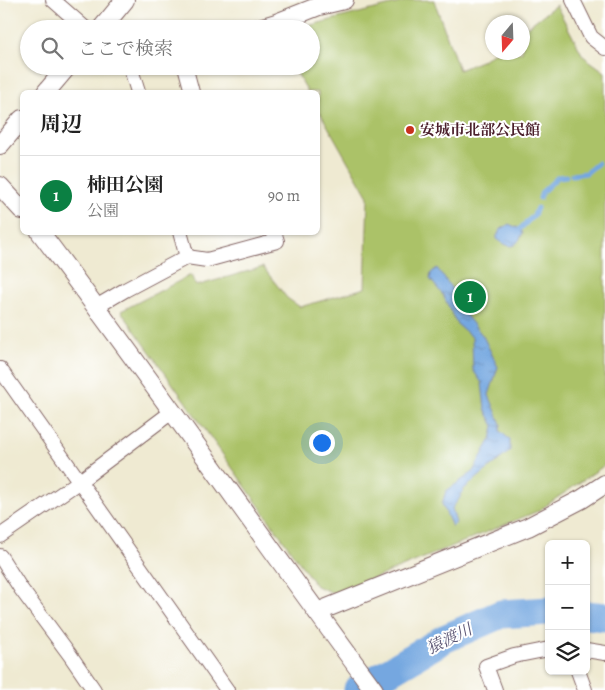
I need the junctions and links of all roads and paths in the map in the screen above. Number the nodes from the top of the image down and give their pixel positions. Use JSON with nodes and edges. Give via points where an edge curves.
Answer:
{"nodes":[{"id":1,"x":53,"y":0,"type":"edge"},
{"id":2,"x":125,"y":0,"type":"edge"},
{"id":3,"x":344,"y":0,"type":"edge"},
{"id":4,"x":573,"y":0,"type":"edge"},
{"id":5,"x":317,"y":3,"type":"edge"},
{"id":6,"x":76,"y":20,"type":"edge"},
{"id":7,"x":108,"y":20,"type":"edge"},
{"id":8,"x":282,"y":20,"type":"edge"},
{"id":9,"x":605,"y":48,"type":"edge"},
{"id":10,"x":60,"y":75,"type":"edge"},
{"id":11,"x":133,"y":75,"type":"edge"},
{"id":12,"x":187,"y":75,"type":"edge"},
{"id":13,"x":48,"y":90,"type":"edge"},
{"id":14,"x":137,"y":90,"type":"edge"},
{"id":15,"x":191,"y":90,"type":"edge"},
{"id":16,"x":20,"y":121,"type":"edge"},
{"id":17,"x":0,"y":145,"type":"edge"},
{"id":18,"x":0,"y":186,"type":"edge"},
{"id":19,"x":20,"y":208,"type":"edge"},
{"id":20,"x":42,"y":235,"type":"edge"},
{"id":21,"x":181,"y":235,"type":"edge"},
{"id":22,"x":275,"y":235,"type":"edge"},
{"id":23,"x":188,"y":257,"type":"junction"},
{"id":24,"x":96,"y":307,"type":"junction"},
{"id":25,"x":0,"y":369,"type":"edge"},
{"id":26,"x":173,"y":411,"type":"junction"},
{"id":27,"x":80,"y":481,"type":"junction"},
{"id":28,"x":605,"y":484,"type":"edge"},
{"id":29,"x":0,"y":536,"type":"edge"},
{"id":30,"x":0,"y":556,"type":"edge"},
{"id":31,"x":317,"y":612,"type":"junction"},
{"id":32,"x":545,"y":650,"type":"edge"},
{"id":33,"x":590,"y":651,"type":"edge"},
{"id":34,"x":605,"y":653,"type":"edge"},
{"id":35,"x":579,"y":675,"type":"edge"},
{"id":36,"x":94,"y":690,"type":"edge"},
{"id":37,"x":227,"y":690,"type":"edge"},
{"id":38,"x":374,"y":690,"type":"edge"},
{"id":39,"x":495,"y":690,"type":"edge"},
{"id":40,"x":585,"y":690,"type":"edge"}],
"edges":[{"from":1,"to":6,"type":"street"},
{"from":2,"to":7,"type":"street"},
{"from":3,"to":5,"type":"street"},
{"from":4,"to":9,"type":"street","via":[[591,37]]},
{"from":5,"to":8,"type":"street"},
{"from":10,"to":13,"type":"street"},
{"from":11,"to":14,"type":"street"},
{"from":12,"to":15,"type":"street"},
{"from":16,"to":17,"type":"street"},
{"from":18,"to":19,"type":"street"},
{"from":20,"to":24,"type":"street"},
{"from":21,"to":23,"type":"street"},
{"from":22,"to":23,"type":"street","via":[[276,241],[207,260]]},
{"from":23,"to":24,"type":"street"},
{"from":24,"to":26,"type":"street"},
{"from":25,"to":27,"type":"street"},
{"from":26,"to":27,"type":"street"},
{"from":26,"to":31,"type":"street"},
{"from":27,"to":29,"type":"street"},
{"from":27,"to":37,"type":"street"},
{"from":28,"to":31,"type":"street","via":[[528,527]]},
{"from":30,"to":36,"type":"street"},
{"from":31,"to":38,"type":"street"},
{"from":32,"to":39,"type":"street","via":[[486,666]]},
{"from":33,"to":34,"type":"street"},
{"from":35,"to":40,"type":"street"}]}
